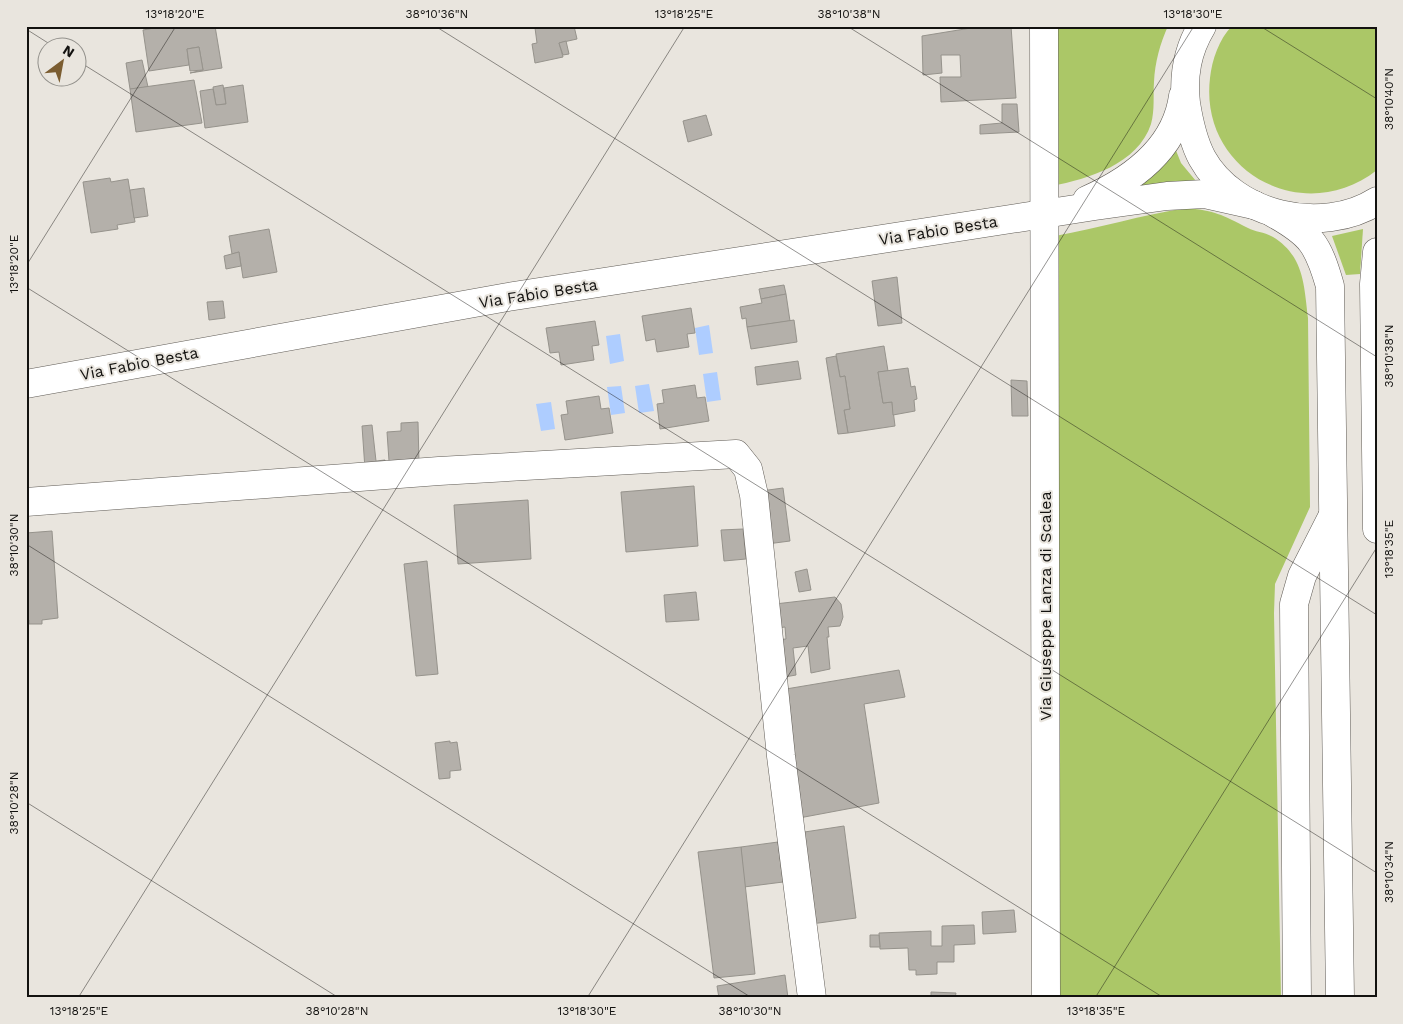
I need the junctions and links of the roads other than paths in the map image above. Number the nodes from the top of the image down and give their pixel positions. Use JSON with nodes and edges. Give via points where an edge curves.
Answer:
{"nodes":[{"id":1,"x":1044,"y":26,"type":"edge"},
{"id":2,"x":1202,"y":26,"type":"edge"},
{"id":3,"x":1184,"y":84,"type":"junction"},
{"id":4,"x":1377,"y":201,"type":"edge"},
{"id":5,"x":1264,"y":209,"type":"junction"},
{"id":6,"x":1049,"y":213,"type":"junction"},
{"id":7,"x":1377,"y":252,"type":"edge"},
{"id":8,"x":26,"y":384,"type":"edge"},
{"id":9,"x":26,"y":502,"type":"edge"},
{"id":10,"x":1334,"y":513,"type":"junction"},
{"id":11,"x":1377,"y":528,"type":"edge"},
{"id":12,"x":812,"y":998,"type":"edge"},
{"id":13,"x":1046,"y":998,"type":"edge"},
{"id":14,"x":1297,"y":998,"type":"edge"},
{"id":15,"x":1340,"y":998,"type":"edge"}],
"edges":[{"from":1,"to":6,"type":"street","name":"Via Giuseppe Lanza di Scalea"},
{"from":2,"to":3,"type":"street","name":"Via Fabio Besta","via":[[1191,47]]},
{"from":3,"to":5,"type":"street","via":[[1191,130],[1203,159],[1232,191]]},
{"from":3,"to":6,"type":"street","name":"Via Fabio Besta","via":[[1177,122],[1161,150],[1118,184]]},
{"from":4,"to":5,"type":"street","name":"Via Fabio Besta","via":[[1359,211],[1320,219],[1295,218]]},
{"from":5,"to":6,"type":"street","name":"Via Fabio Besta","via":[[1205,194]]},
{"from":5,"to":10,"type":"street","via":[[1308,235],[1322,259],[1330,286]]},
{"from":6,"to":8,"type":"street","name":"Via Fabio Besta","via":[[498,299]]},
{"from":6,"to":13,"type":"street","name":"Via Giuseppe Lanza di Scalea"},
{"from":7,"to":11,"type":"street","via":[[1374,284]]},
{"from":9,"to":12,"type":"street","via":[[439,471],[736,454],[748,469],[754,495],[781,756]]},
{"from":10,"to":14,"type":"street","via":[[1302,576],[1294,604]]},
{"from":10,"to":15,"type":"street"}]}
